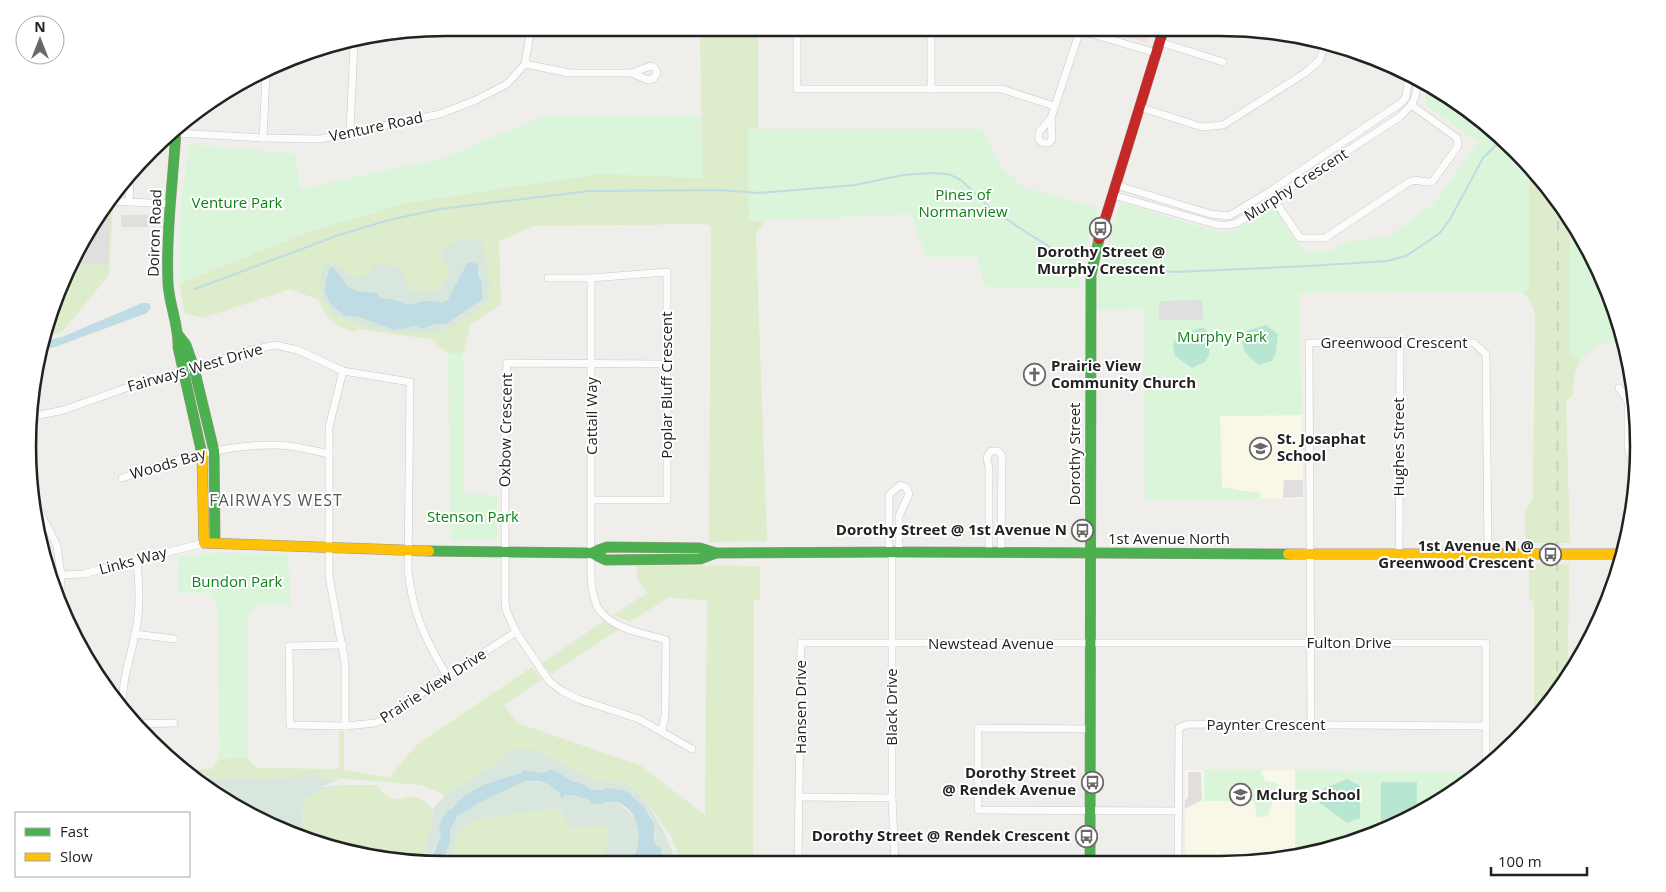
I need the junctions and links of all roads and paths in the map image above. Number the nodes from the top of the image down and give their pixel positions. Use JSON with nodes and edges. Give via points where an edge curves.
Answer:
{"nodes":[{"id":1,"x":530,"y":36,"type":"edge"},
{"id":2,"x":796,"y":36,"type":"edge"},
{"id":3,"x":931,"y":36,"type":"edge"},
{"id":4,"x":1074,"y":36,"type":"edge"},
{"id":5,"x":1099,"y":36,"type":"edge"},
{"id":6,"x":1162,"y":36,"type":"edge"},
{"id":7,"x":1160,"y":42,"type":"junction"},
{"id":8,"x":354,"y":47,"type":"edge"},
{"id":9,"x":1324,"y":49,"type":"edge"},
{"id":10,"x":1156,"y":53,"type":"junction"},
{"id":11,"x":1223,"y":62,"type":"dead end"},
{"id":12,"x":525,"y":64,"type":"junction"},
{"id":13,"x":631,"y":72,"type":"dead end"},
{"id":14,"x":266,"y":79,"type":"edge"},
{"id":15,"x":1408,"y":82,"type":"edge"},
{"id":16,"x":1417,"y":87,"type":"edge"},
{"id":17,"x":931,"y":89,"type":"junction"},
{"id":18,"x":1054,"y":106,"type":"junction"},
{"id":19,"x":1412,"y":106,"type":"junction"},
{"id":20,"x":1140,"y":107,"type":"junction"},
{"id":21,"x":1051,"y":118,"type":"dead end"},
{"id":22,"x":183,"y":132,"type":"edge"},
{"id":23,"x":350,"y":132,"type":"junction"},
{"id":24,"x":176,"y":138,"type":"edge"},
{"id":25,"x":263,"y":138,"type":"junction"},
{"id":26,"x":130,"y":186,"type":"edge"},
{"id":27,"x":1114,"y":190,"type":"junction"},
{"id":28,"x":1269,"y":192,"type":"junction"},
{"id":29,"x":1274,"y":199,"type":"junction"},
{"id":30,"x":118,"y":201,"type":"edge"},
{"id":31,"x":129,"y":202,"type":"junction"},
{"id":32,"x":171,"y":204,"type":"junction"},
{"id":33,"x":548,"y":278,"type":"dead end"},
{"id":34,"x":591,"y":278,"type":"junction"},
{"id":35,"x":1400,"y":342,"type":"junction"},
{"id":36,"x":592,"y":364,"type":"junction"},
{"id":37,"x":666,"y":364,"type":"junction"},
{"id":38,"x":189,"y":370,"type":"junction"},
{"id":39,"x":343,"y":371,"type":"junction"},
{"id":40,"x":1619,"y":388,"type":"dead end"},
{"id":41,"x":1627,"y":399,"type":"edge"},
{"id":42,"x":1628,"y":410,"type":"edge"},
{"id":43,"x":37,"y":415,"type":"edge"},
{"id":44,"x":214,"y":451,"type":"junction"},
{"id":45,"x":202,"y":453,"type":"junction"},
{"id":46,"x":329,"y":454,"type":"junction"},
{"id":47,"x":1630,"y":454,"type":"edge"},
{"id":48,"x":122,"y":478,"type":"dead end"},
{"id":49,"x":592,"y":500,"type":"junction"},
{"id":50,"x":43,"y":517,"type":"edge"},
{"id":51,"x":210,"y":543,"type":"junction"},
{"id":52,"x":329,"y":548,"type":"junction"},
{"id":53,"x":409,"y":551,"type":"junction"},
{"id":54,"x":505,"y":551,"type":"junction"},
{"id":55,"x":893,"y":552,"type":"junction"},
{"id":56,"x":989,"y":552,"type":"junction"},
{"id":57,"x":1001,"y":552,"type":"junction"},
{"id":58,"x":591,"y":553,"type":"junction"},
{"id":59,"x":1399,"y":553,"type":"junction"},
{"id":60,"x":1090,"y":554,"type":"junction"},
{"id":61,"x":1310,"y":554,"type":"junction"},
{"id":62,"x":1488,"y":554,"type":"junction"},
{"id":63,"x":1615,"y":554,"type":"edge"},
{"id":64,"x":137,"y":560,"type":"junction"},
{"id":65,"x":61,"y":575,"type":"junction"},
{"id":66,"x":60,"y":585,"type":"edge"},
{"id":67,"x":516,"y":632,"type":"junction"},
{"id":68,"x":135,"y":634,"type":"junction"},
{"id":69,"x":174,"y":639,"type":"dead end"},
{"id":70,"x":1090,"y":643,"type":"junction"},
{"id":71,"x":1310,"y":643,"type":"junction"},
{"id":72,"x":892,"y":644,"type":"junction"},
{"id":73,"x":343,"y":645,"type":"junction"},
{"id":74,"x":447,"y":676,"type":"junction"},
{"id":75,"x":123,"y":697,"type":"edge"},
{"id":76,"x":174,"y":723,"type":"dead end"},
{"id":77,"x":145,"y":724,"type":"edge"},
{"id":78,"x":1311,"y":725,"type":"junction"},
{"id":79,"x":346,"y":726,"type":"junction"},
{"id":80,"x":1486,"y":726,"type":"junction"},
{"id":81,"x":1090,"y":729,"type":"junction"},
{"id":82,"x":662,"y":731,"type":"junction"},
{"id":83,"x":692,"y":749,"type":"dead end"},
{"id":84,"x":1486,"y":757,"type":"edge"},
{"id":85,"x":800,"y":798,"type":"junction"},
{"id":86,"x":892,"y":798,"type":"junction"},
{"id":87,"x":1090,"y":811,"type":"junction"},
{"id":88,"x":1179,"y":811,"type":"junction"},
{"id":89,"x":798,"y":856,"type":"edge"},
{"id":90,"x":895,"y":856,"type":"edge"},
{"id":91,"x":1090,"y":856,"type":"edge"},
{"id":92,"x":1178,"y":856,"type":"edge"}],
"edges":[{"from":1,"to":12,"type":"street"},
{"from":2,"to":17,"type":"street","via":[[797,89]]},
{"from":3,"to":17,"type":"street"},
{"from":4,"to":18,"type":"street"},
{"from":5,"to":10,"type":"street"},
{"from":6,"to":7,"type":"street","name":"Dorothy Street"},
{"from":7,"to":10,"type":"street","name":"Dorothy Street"},
{"from":7,"to":11,"type":"street"},
{"from":8,"to":23,"type":"street"},
{"from":9,"to":20,"type":"street","via":[[1320,60],[1306,73],[1223,125],[1202,127]]},
{"from":10,"to":20,"type":"street","name":"Dorothy Street"},
{"from":12,"to":13,"type":"street","via":[[569,73]]},
{"from":12,"to":23,"type":"street","name":"Venture Road","via":[[507,84],[440,114]]},
{"from":14,"to":25,"type":"street"},
{"from":15,"to":28,"type":"street","name":"Murphy Crescent","via":[[1406,97],[1401,103]]},
{"from":16,"to":19,"type":"street"},
{"from":17,"to":18,"type":"street","via":[[1002,89]]},
{"from":18,"to":21,"type":"street"},
{"from":19,"to":29,"type":"street","name":"Murphy Crescent"},
{"from":19,"to":29,"type":"street","via":[[1457,138],[1458,146],[1432,182],[1409,182],[1324,238],[1300,238]]},
{"from":20,"to":27,"type":"street","name":"Dorothy Street"},
{"from":22,"to":25,"type":"street","name":"Venture Road"},
{"from":23,"to":25,"type":"street","name":"Venture Road","via":[[320,139]]},
{"from":24,"to":32,"type":"street","name":"Doiron Road"},
{"from":26,"to":31,"type":"street"},
{"from":27,"to":28,"type":"street","name":"Murphy Crescent","via":[[1220,216],[1228,216]]},
{"from":27,"to":29,"type":"street","name":"Murphy Crescent","via":[[1218,225],[1237,223]]},
{"from":27,"to":60,"type":"street","name":"Dorothy Street","via":[[1090,282]]},
{"from":28,"to":29,"type":"street"},
{"from":30,"to":31,"type":"street"},
{"from":31,"to":32,"type":"street"},
{"from":32,"to":38,"type":"street","name":"Doiron Road","via":[[168,285],[179,336],[178,347]]},
{"from":33,"to":34,"type":"street"},
{"from":34,"to":36,"type":"street","name":"Cattail Way"},
{"from":34,"to":37,"type":"street","name":"Poplar Bluff Crescent","via":[[667,272]]},
{"from":35,"to":59,"type":"street","name":"Hughes Street"},
{"from":35,"to":61,"type":"street","name":"Greenwood Crescent","via":[[1309,343]]},
{"from":35,"to":62,"type":"street","name":"Greenwood Crescent","via":[[1474,343],[1486,354]]},
{"from":36,"to":37,"type":"street"},
{"from":36,"to":49,"type":"street","name":"Cattail Way"},
{"from":36,"to":54,"type":"street","name":"Oxbow Crescent","via":[[507,363]]},
{"from":37,"to":49,"type":"street","name":"Poplar Bluff Crescent","via":[[667,500]]},
{"from":38,"to":39,"type":"street","name":"Fairways West Drive","via":[[248,350],[275,345],[298,350]]},
{"from":38,"to":43,"type":"street","name":"Fairways West Drive","via":[[64,410]]},
{"from":38,"to":44,"type":"street"},
{"from":38,"to":45,"type":"street"},
{"from":39,"to":46,"type":"street","via":[[329,427]]},
{"from":39,"to":53,"type":"street","name":"Fairways West Drive","via":[[410,382]]},
{"from":40,"to":41,"type":"street"},
{"from":42,"to":47,"type":"street"},
{"from":44,"to":45,"type":"street","name":"Woods Bay"},
{"from":44,"to":46,"type":"street","name":"Woods Bay","via":[[276,445]]},
{"from":44,"to":51,"type":"street"},
{"from":45,"to":48,"type":"street","name":"Woods Bay"},
{"from":45,"to":51,"type":"street"},
{"from":46,"to":52,"type":"street"},
{"from":49,"to":58,"type":"street","name":"Cattail Way"},
{"from":50,"to":65,"type":"street","name":"Fairways West Drive","via":[[57,546]]},
{"from":51,"to":52,"type":"street","name":"1st Avenue North"},
{"from":51,"to":64,"type":"street","name":"Links Way"},
{"from":52,"to":53,"type":"street","name":"1st Avenue North"},
{"from":52,"to":73,"type":"street","via":[[329,576]]},
{"from":53,"to":54,"type":"street","name":"1st Avenue North"},
{"from":53,"to":74,"type":"street","via":[[408,571],[414,608],[430,649]]},
{"from":54,"to":58,"type":"street","name":"1st Avenue North"},
{"from":54,"to":67,"type":"street","via":[[506,610]]},
{"from":55,"to":55,"type":"street","via":[[899,516],[909,494],[906,487],[900,485],[889,494]]},
{"from":55,"to":56,"type":"street","name":"1st Avenue North"},
{"from":55,"to":58,"type":"street","name":"1st Avenue North","via":[[716,553],[700,548],[607,547]]},
{"from":55,"to":72,"type":"street","name":"Black Drive"},
{"from":56,"to":57,"type":"street","name":"1st Avenue North"},
{"from":56,"to":57,"type":"street","via":[[989,469],[986,457],[991,451],[998,451],[1002,456]]},
{"from":57,"to":60,"type":"street","name":"1st Avenue North"},
{"from":58,"to":82,"type":"street","name":"Cattail Way","via":[[593,595],[601,613],[614,623],[666,640]]},
{"from":59,"to":61,"type":"street","name":"1st Avenue North"},
{"from":59,"to":62,"type":"street","name":"1st Avenue North"},
{"from":60,"to":61,"type":"street","name":"1st Avenue North"},
{"from":60,"to":70,"type":"street","name":"Dorothy Street"},
{"from":61,"to":71,"type":"street"},
{"from":62,"to":63,"type":"street","name":"1st Avenue North"},
{"from":64,"to":65,"type":"street","name":"Links Way","via":[[83,574]]},
{"from":64,"to":68,"type":"street","via":[[139,590]]},
{"from":65,"to":66,"type":"street","name":"Fairways West Drive"},
{"from":67,"to":74,"type":"street","name":"Prairie View Drive"},
{"from":67,"to":82,"type":"street","via":[[538,667],[562,691],[639,719]]},
{"from":68,"to":69,"type":"street"},
{"from":68,"to":75,"type":"street"},
{"from":70,"to":71,"type":"street","name":"Fulton Drive"},
{"from":70,"to":72,"type":"street","name":"Newstead Avenue"},
{"from":70,"to":81,"type":"street","name":"Dorothy Street"},
{"from":71,"to":78,"type":"street"},
{"from":71,"to":80,"type":"street","name":"Fulton Drive","via":[[1486,643]]},
{"from":72,"to":85,"type":"street","name":"Hansen Drive","via":[[801,643]]},
{"from":72,"to":86,"type":"street","name":"Black Drive"},
{"from":73,"to":79,"type":"street"},
{"from":73,"to":79,"type":"street","name":"Prairie View Drive","via":[[289,646],[290,724]]},
{"from":74,"to":79,"type":"street","name":"Prairie View Drive","via":[[384,720]]},
{"from":76,"to":77,"type":"street"},
{"from":78,"to":80,"type":"street","name":"Paynter Crescent"},
{"from":78,"to":88,"type":"street","name":"Paynter Crescent","via":[[1188,724],[1179,728]]},
{"from":80,"to":84,"type":"street","name":"Fulton Drive"},
{"from":81,"to":87,"type":"street","name":"Dorothy Street"},
{"from":81,"to":87,"type":"street","via":[[978,728],[978,810]]},
{"from":82,"to":83,"type":"street"},
{"from":85,"to":86,"type":"street"},
{"from":85,"to":89,"type":"street","name":"Hansen Drive"},
{"from":86,"to":90,"type":"street","name":"Black Drive"},
{"from":87,"to":88,"type":"street"},
{"from":87,"to":91,"type":"street","name":"Dorothy Street"},
{"from":88,"to":92,"type":"street","name":"Paynter Crescent"}]}
